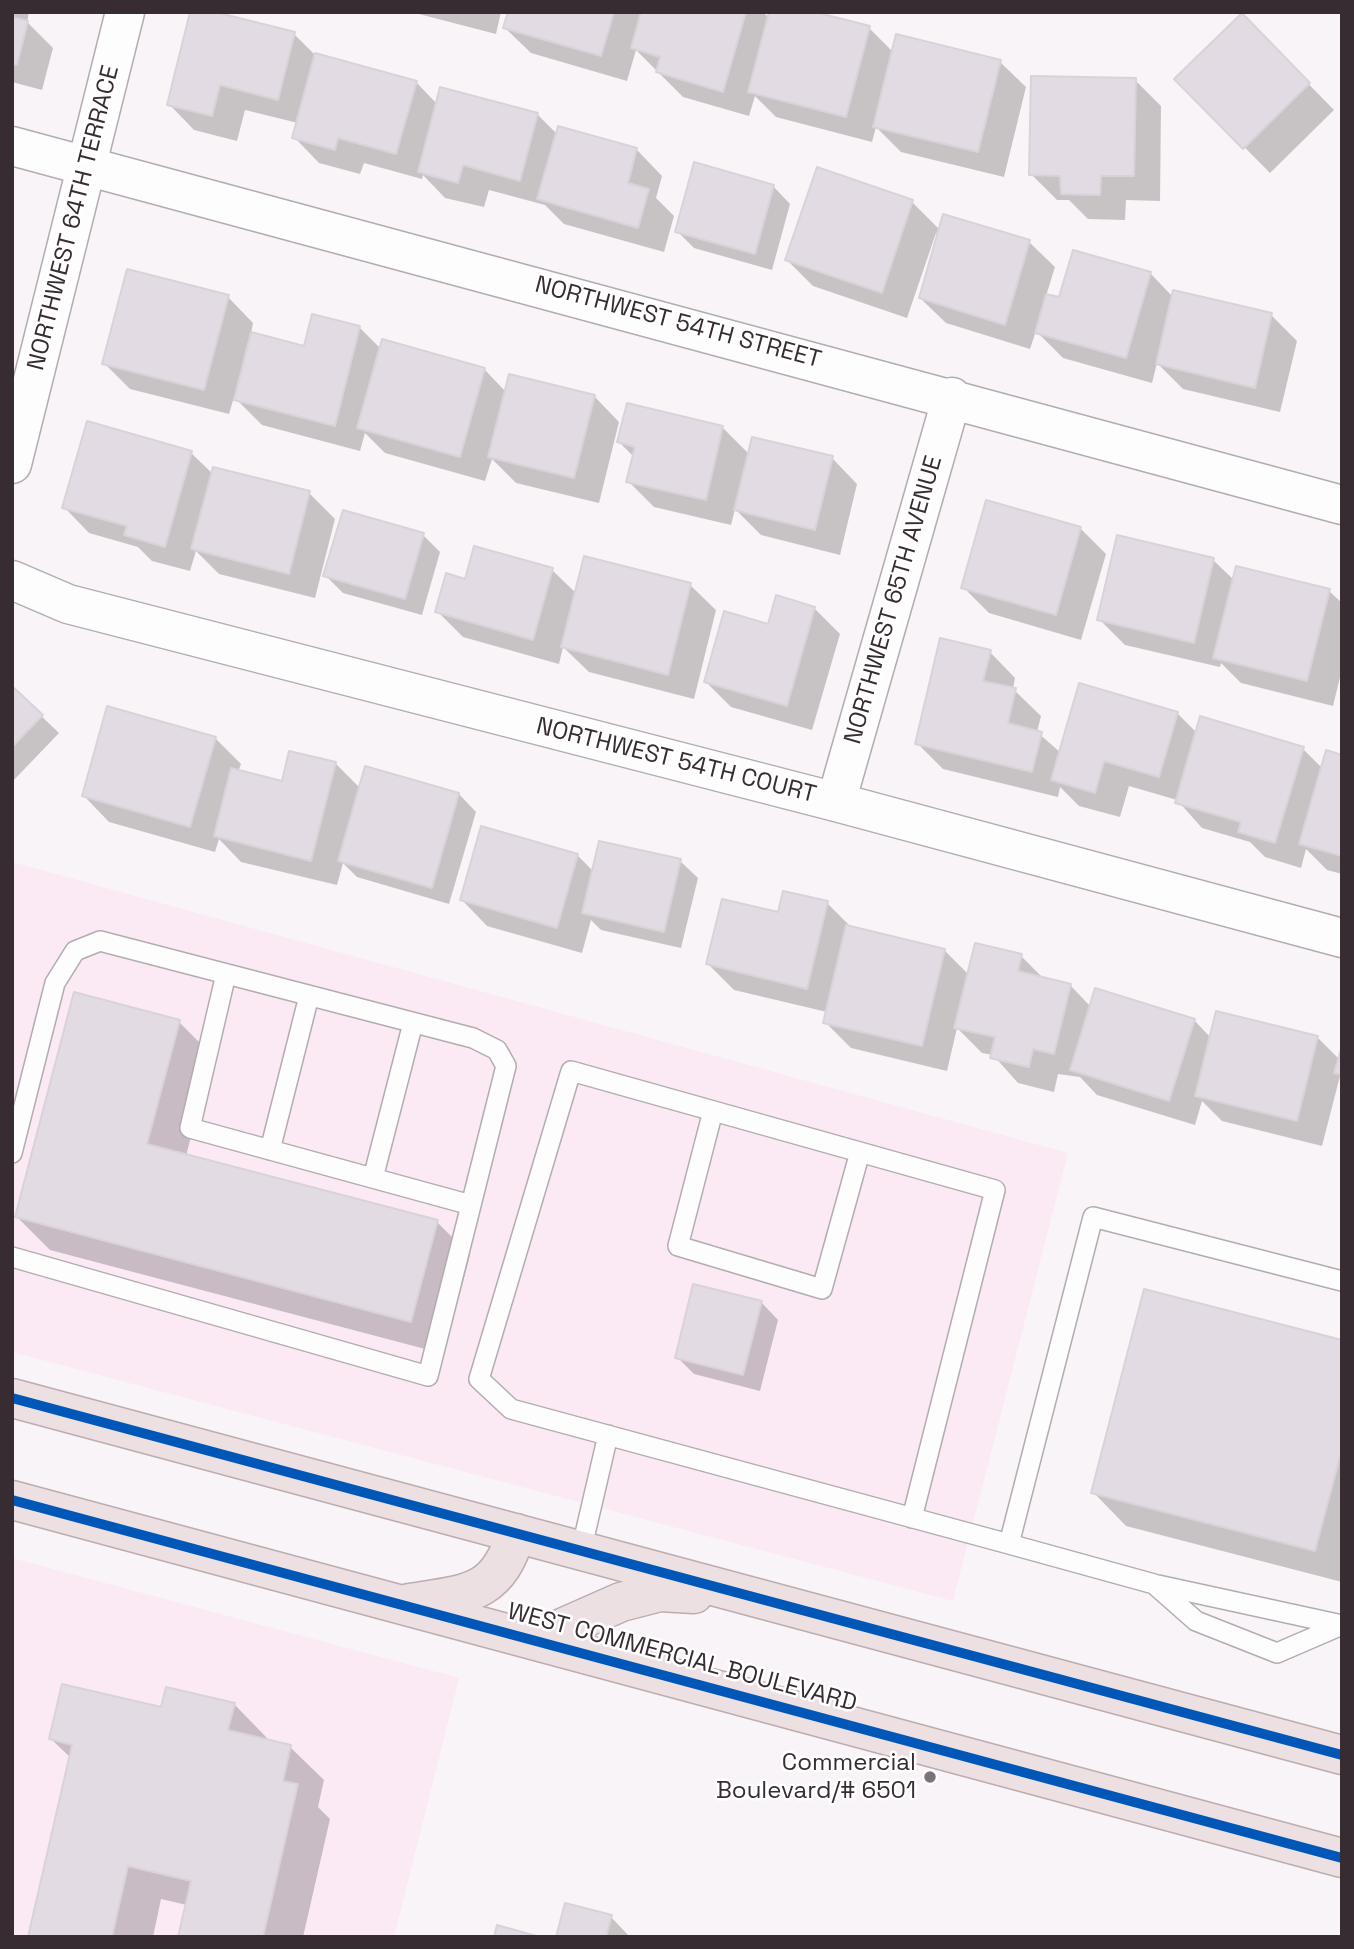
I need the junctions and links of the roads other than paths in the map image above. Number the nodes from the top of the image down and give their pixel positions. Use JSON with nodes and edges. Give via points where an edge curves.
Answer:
{"nodes":[{"id":1,"x":125,"y":12,"type":"edge"},
{"id":2,"x":12,"y":146,"type":"edge"},
{"id":3,"x":86,"y":164,"type":"junction"},
{"id":4,"x":952,"y":397,"type":"junction"},
{"id":5,"x":12,"y":464,"type":"edge"},
{"id":6,"x":1342,"y":505,"type":"edge"},
{"id":7,"x":12,"y":580,"type":"edge"},
{"id":8,"x":836,"y":802,"type":"junction"},
{"id":9,"x":1342,"y":938,"type":"edge"},
{"id":10,"x":226,"y":974,"type":"junction"},
{"id":11,"x":309,"y":996,"type":"junction"},
{"id":12,"x":413,"y":1023,"type":"junction"},
{"id":13,"x":713,"y":1111,"type":"junction"},
{"id":14,"x":270,"y":1150,"type":"junction"},
{"id":15,"x":860,"y":1152,"type":"junction"},
{"id":16,"x":12,"y":1153,"type":"edge"},
{"id":17,"x":373,"y":1178,"type":"junction"},
{"id":18,"x":471,"y":1205,"type":"junction"},
{"id":19,"x":12,"y":1257,"type":"edge"},
{"id":20,"x":1342,"y":1281,"type":"edge"},
{"id":21,"x":12,"y":1398,"type":"edge"},
{"id":22,"x":608,"y":1435,"type":"junction"},
{"id":23,"x":12,"y":1500,"type":"edge"},
{"id":24,"x":912,"y":1518,"type":"junction"},
{"id":25,"x":516,"y":1533,"type":"junction"},
{"id":26,"x":1009,"y":1544,"type":"junction"},
{"id":27,"x":581,"y":1550,"type":"junction"},
{"id":28,"x":1154,"y":1584,"type":"junction"},
{"id":29,"x":742,"y":1596,"type":"junction"},
{"id":30,"x":400,"y":1604,"type":"junction"},
{"id":31,"x":535,"y":1640,"type":"junction"},
{"id":32,"x":1342,"y":1755,"type":"edge"},
{"id":33,"x":1342,"y":1858,"type":"edge"}],
"edges":[{"from":1,"to":3,"type":"street","name":"NORTHWEST 64TH TERRACE"},
{"from":2,"to":3,"type":"street","name":"NORTHWEST 54TH STREET"},
{"from":3,"to":4,"type":"street","name":"NORTHWEST 54TH STREET"},
{"from":3,"to":5,"type":"street","name":"NORTHWEST 64TH TERRACE"},
{"from":4,"to":6,"type":"street","name":"NORTHWEST 54TH STREET"},
{"from":4,"to":8,"type":"street","name":"NORTHWEST 65TH AVENUE"},
{"from":7,"to":8,"type":"street","name":"NORTHWEST 54TH COURT","via":[[68,604]]},
{"from":8,"to":9,"type":"street","name":"NORTHWEST 54TH COURT"},
{"from":10,"to":11,"type":"lane"},
{"from":10,"to":14,"type":"lane","via":[[190,1128]]},
{"from":10,"to":16,"type":"lane","via":[[100,941],[75,951],[55,983]]},
{"from":11,"to":12,"type":"lane"},
{"from":11,"to":14,"type":"lane"},
{"from":12,"to":17,"type":"lane"},
{"from":12,"to":18,"type":"lane","via":[[473,1038],[497,1050],[506,1066]]},
{"from":13,"to":15,"type":"lane"},
{"from":13,"to":15,"type":"lane","via":[[678,1246],[822,1289]]},
{"from":13,"to":22,"type":"lane","via":[[571,1071],[479,1379],[511,1409]]},
{"from":14,"to":17,"type":"lane"},
{"from":15,"to":24,"type":"lane","via":[[996,1191]]},
{"from":17,"to":18,"type":"lane"},
{"from":18,"to":19,"type":"lane","via":[[428,1376]]},
{"from":20,"to":26,"type":"lane","via":[[1093,1217]]},
{"from":21,"to":25,"type":"highway"},
{"from":22,"to":24,"type":"lane"},
{"from":22,"to":27,"type":"lane"},
{"from":23,"to":30,"type":"highway","name":"WEST COMMERCIAL BOULEVARD"},
{"from":24,"to":26,"type":"lane"},
{"from":25,"to":27,"type":"highway"},
{"from":25,"to":30,"type":"highway","via":[[496,1577],[478,1588]]},
{"from":26,"to":28,"type":"lane"},
{"from":27,"to":29,"type":"highway"},
{"from":28,"to":28,"type":"lane","via":[[1196,1621],[1277,1653],[1342,1625]]},
{"from":29,"to":31,"type":"highway","via":[[660,1592],[621,1602]]},
{"from":29,"to":32,"type":"highway"},
{"from":30,"to":31,"type":"highway","name":"WEST COMMERCIAL BOULEVARD"},
{"from":31,"to":33,"type":"highway","name":"WEST COMMERCIAL BOULEVARD"}]}
